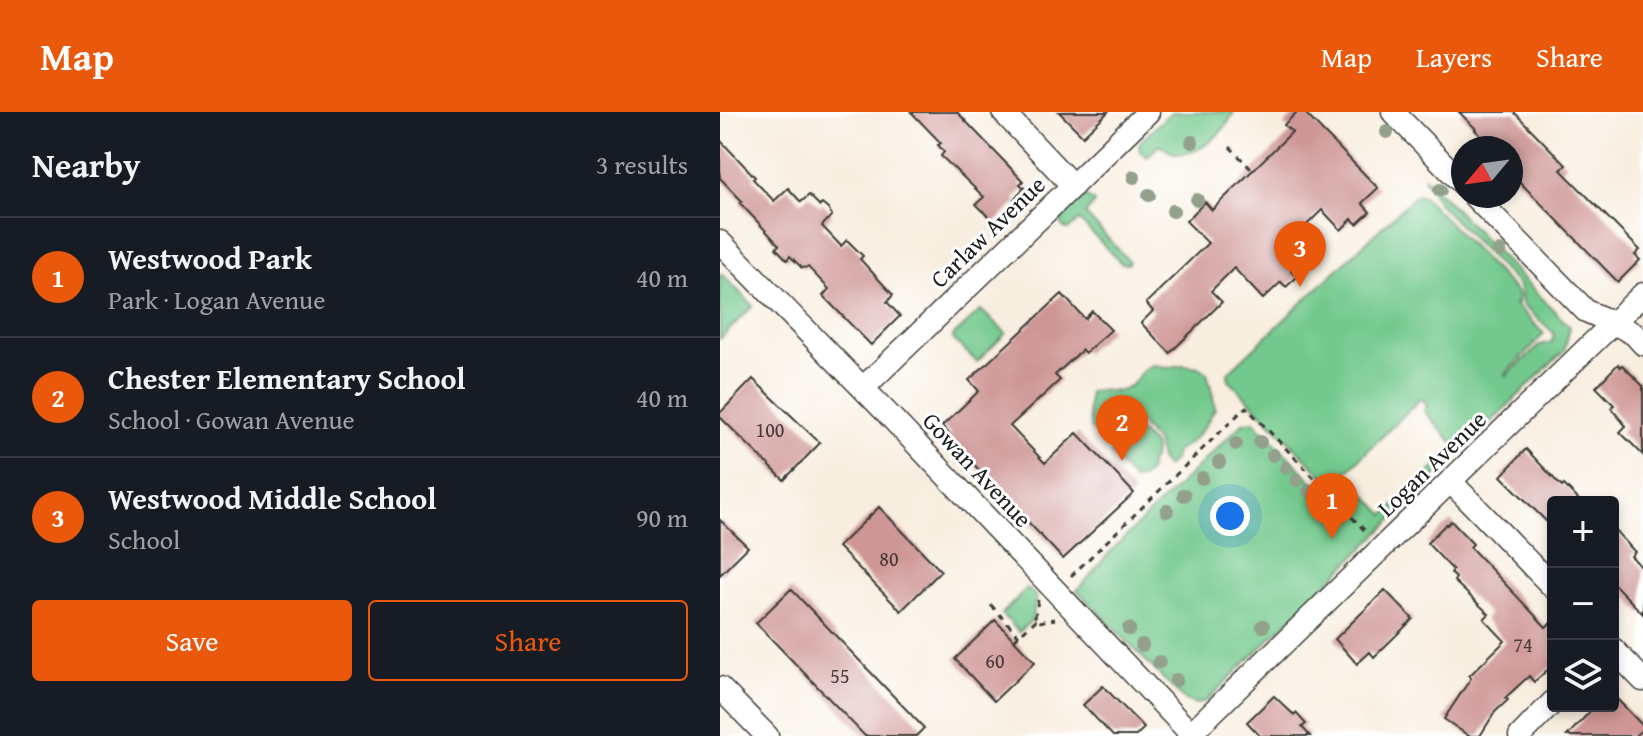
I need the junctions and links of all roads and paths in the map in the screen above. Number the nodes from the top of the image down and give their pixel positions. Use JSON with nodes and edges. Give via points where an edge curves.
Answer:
{"nodes":[{"id":1,"x":1003,"y":112,"type":"edge"},
{"id":2,"x":1148,"y":112,"type":"edge"},
{"id":3,"x":1393,"y":112,"type":"edge"},
{"id":4,"x":1230,"y":147,"type":"dead end"},
{"id":5,"x":1252,"y":170,"type":"dead end"},
{"id":6,"x":1451,"y":172,"type":"edge"},
{"id":7,"x":1073,"y":186,"type":"junction"},
{"id":8,"x":1486,"y":208,"type":"edge"},
{"id":9,"x":720,"y":242,"type":"edge"},
{"id":10,"x":1643,"y":294,"type":"edge"},
{"id":11,"x":1614,"y":323,"type":"junction"},
{"id":12,"x":1643,"y":344,"type":"edge"},
{"id":13,"x":863,"y":388,"type":"junction"},
{"id":14,"x":1451,"y":482,"type":"junction"},
{"id":15,"x":1374,"y":540,"type":"dead end"},
{"id":16,"x":1065,"y":581,"type":"dead end"},
{"id":17,"x":1547,"y":581,"type":"edge"},
{"id":18,"x":1038,"y":597,"type":"dead end"},
{"id":19,"x":991,"y":605,"type":"dead end"},
{"id":20,"x":1059,"y":618,"type":"dead end"},
{"id":21,"x":1037,"y":619,"type":"junction"},
{"id":22,"x":1019,"y":636,"type":"junction"},
{"id":23,"x":1014,"y":640,"type":"dead end"},
{"id":24,"x":1619,"y":655,"type":"edge"},
{"id":25,"x":1643,"y":680,"type":"edge"},
{"id":26,"x":720,"y":688,"type":"edge"},
{"id":27,"x":1547,"y":708,"type":"edge"},
{"id":28,"x":1190,"y":735,"type":"edge"},
{"id":29,"x":767,"y":736,"type":"edge"},
{"id":30,"x":1520,"y":736,"type":"edge"}],
"edges":[{"from":1,"to":7,"type":"street"},
{"from":2,"to":7,"type":"street","name":"Carlaw Avenue"},
{"from":3,"to":6,"type":"street"},
{"from":4,"to":5,"type":"path"},
{"from":7,"to":13,"type":"street","name":"Carlaw Avenue"},
{"from":8,"to":11,"type":"street","via":[[1586,311]]},
{"from":9,"to":13,"type":"street","name":"Gowan Avenue"},
{"from":10,"to":11,"type":"street","name":"Logan Avenue"},
{"from":11,"to":12,"type":"street"},
{"from":11,"to":14,"type":"street","name":"Logan Avenue"},
{"from":13,"to":28,"type":"street","name":"Gowan Avenue"},
{"from":14,"to":17,"type":"street"},
{"from":14,"to":28,"type":"street","name":"Logan Avenue"},
{"from":15,"to":16,"type":"path","via":[[1246,407]]},
{"from":18,"to":21,"type":"path"},
{"from":19,"to":22,"type":"path"},
{"from":20,"to":21,"type":"path"},
{"from":21,"to":22,"type":"path"},
{"from":22,"to":23,"type":"path"},
{"from":24,"to":25,"type":"street"},
{"from":26,"to":29,"type":"street"},
{"from":27,"to":30,"type":"street"}]}
